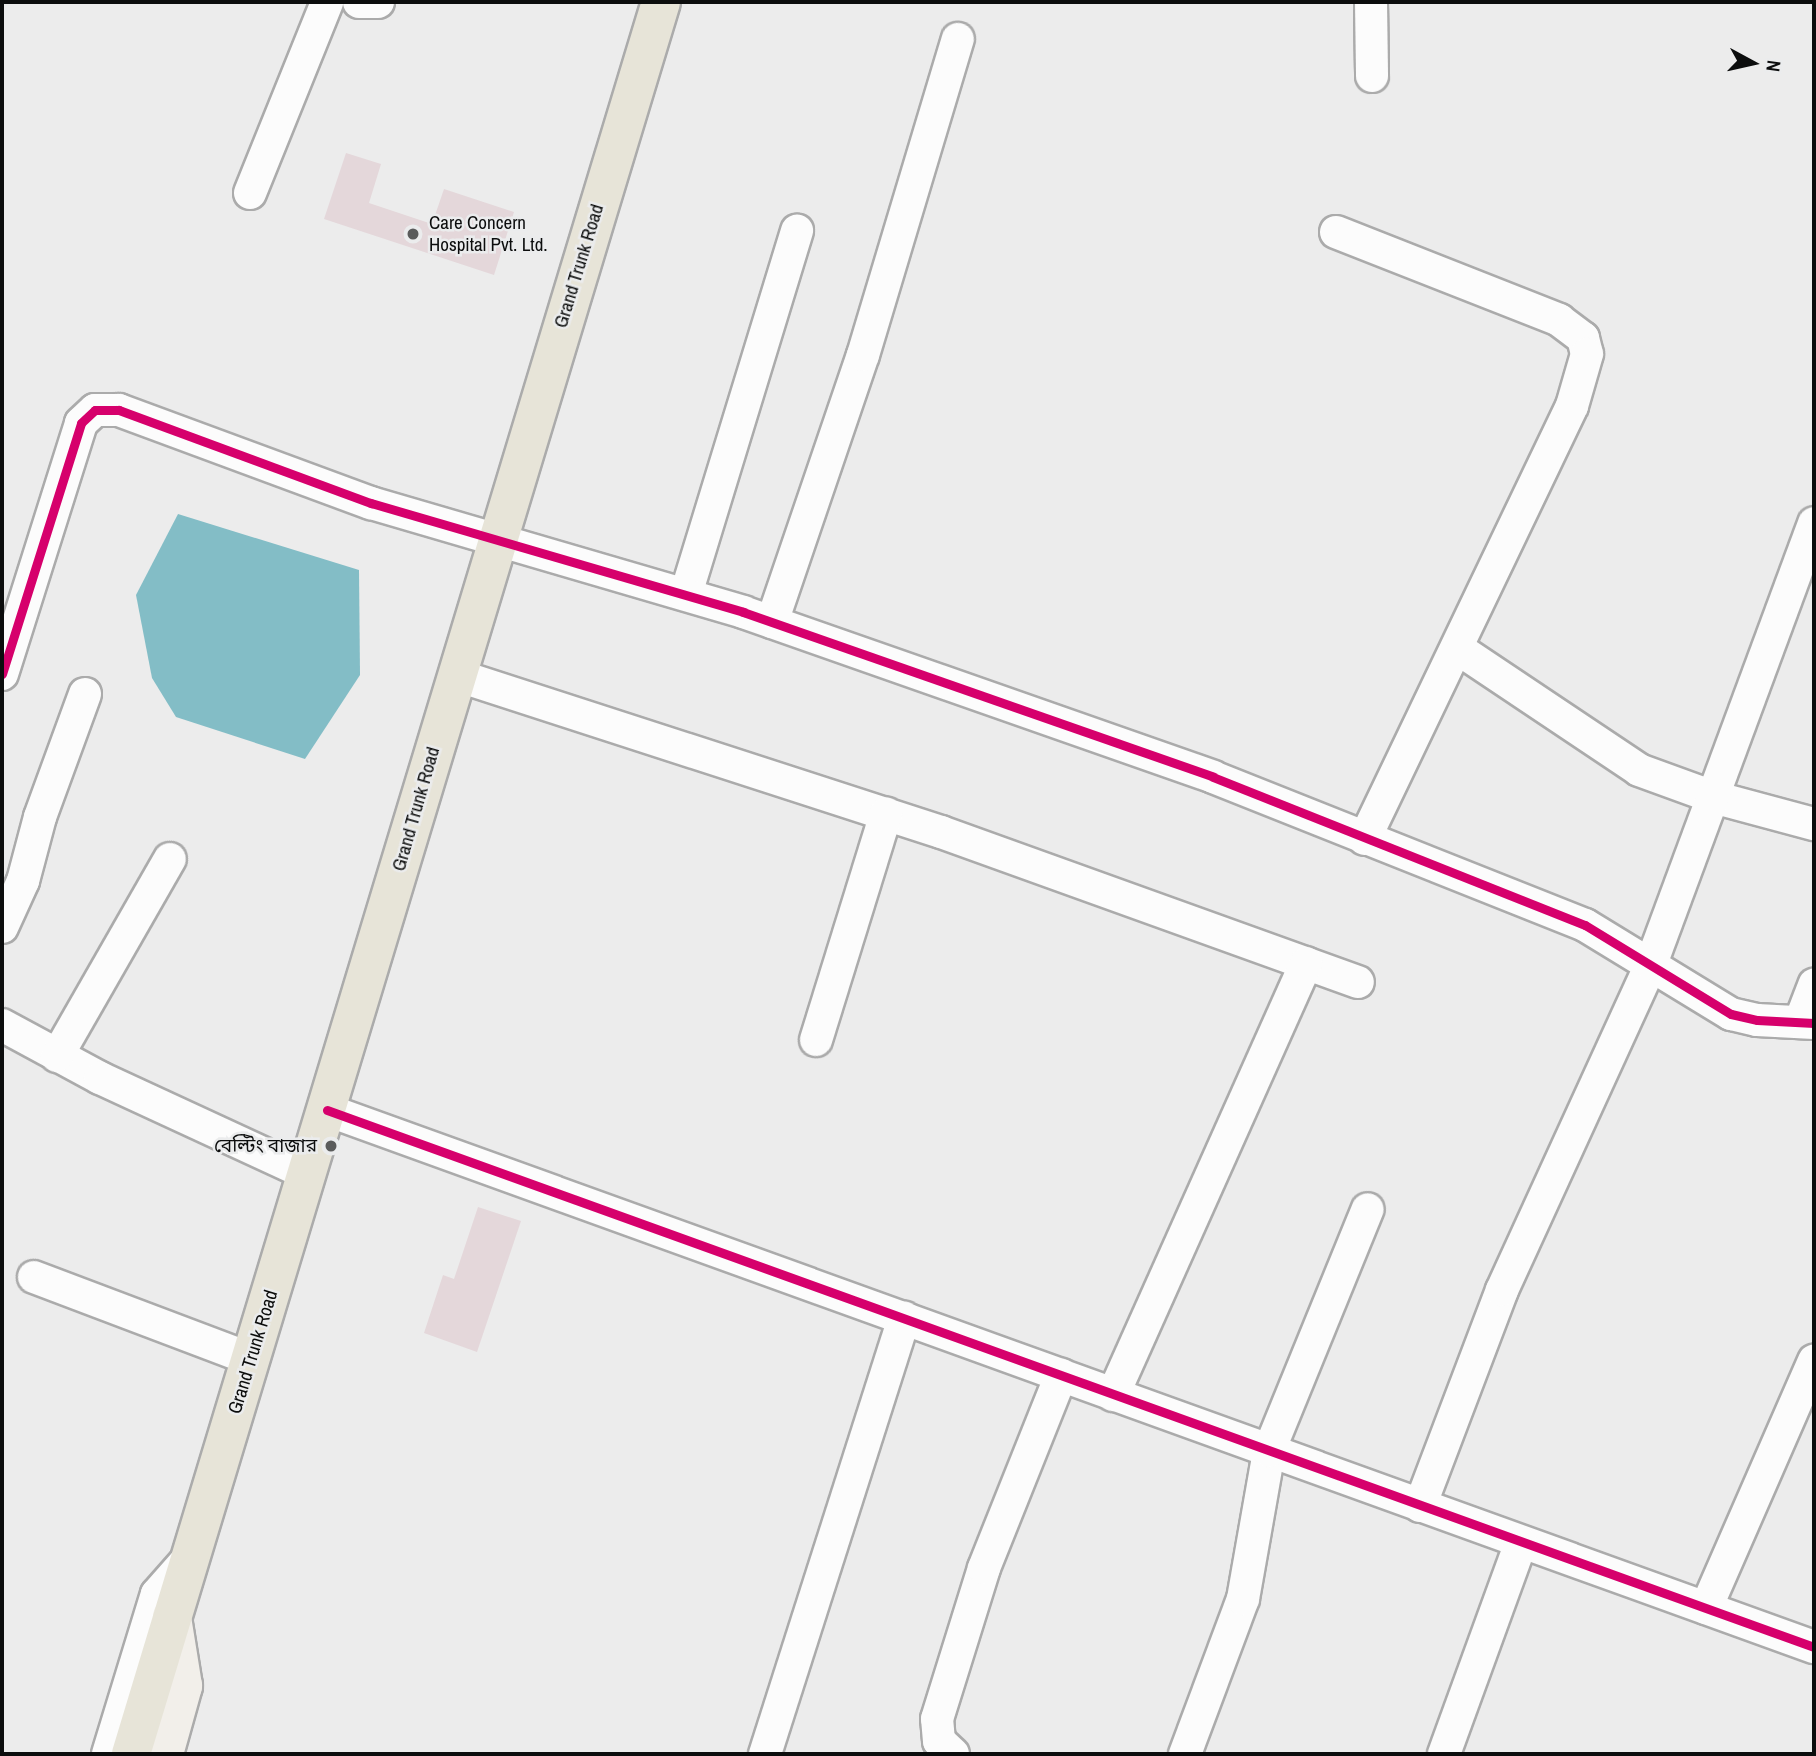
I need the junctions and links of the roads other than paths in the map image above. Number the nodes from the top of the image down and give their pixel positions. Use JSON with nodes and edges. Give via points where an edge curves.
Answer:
{"nodes":[{"id":1,"x":327,"y":2,"type":"edge"},
{"id":2,"x":359,"y":2,"type":"edge"},
{"id":3,"x":378,"y":2,"type":"edge"},
{"id":4,"x":660,"y":2,"type":"edge"},
{"id":5,"x":1371,"y":2,"type":"edge"},
{"id":6,"x":958,"y":39,"type":"dead end"},
{"id":7,"x":1372,"y":76,"type":"dead end"},
{"id":8,"x":250,"y":192,"type":"dead end"},
{"id":9,"x":797,"y":231,"type":"dead end"},
{"id":10,"x":1336,"y":232,"type":"dead end"},
{"id":11,"x":1814,"y":523,"type":"edge"},
{"id":12,"x":496,"y":540,"type":"junction"},
{"id":13,"x":686,"y":594,"type":"junction"},
{"id":14,"x":772,"y":622,"type":"junction"},
{"id":15,"x":1457,"y":648,"type":"junction"},
{"id":16,"x":2,"y":674,"type":"edge"},
{"id":17,"x":456,"y":675,"type":"junction"},
{"id":18,"x":85,"y":694,"type":"dead end"},
{"id":19,"x":1713,"y":797,"type":"junction"},
{"id":20,"x":886,"y":814,"type":"junction"},
{"id":21,"x":1814,"y":824,"type":"edge"},
{"id":22,"x":1364,"y":839,"type":"junction"},
{"id":23,"x":170,"y":859,"type":"dead end"},
{"id":24,"x":2,"y":927,"type":"edge"},
{"id":25,"x":1306,"y":963,"type":"junction"},
{"id":26,"x":1651,"y":964,"type":"junction"},
{"id":27,"x":1358,"y":982,"type":"dead end"},
{"id":28,"x":1814,"y":985,"type":"edge"},
{"id":29,"x":1807,"y":1023,"type":"edge"},
{"id":30,"x":2,"y":1026,"type":"edge"},
{"id":31,"x":816,"y":1040,"type":"dead end"},
{"id":32,"x":57,"y":1056,"type":"junction"},
{"id":33,"x":327,"y":1110,"type":"junction"},
{"id":34,"x":308,"y":1174,"type":"junction"},
{"id":35,"x":1368,"y":1209,"type":"dead end"},
{"id":36,"x":34,"y":1277,"type":"dead end"},
{"id":37,"x":904,"y":1318,"type":"junction"},
{"id":38,"x":251,"y":1359,"type":"junction"},
{"id":39,"x":1814,"y":1361,"type":"edge"},
{"id":40,"x":1061,"y":1376,"type":"junction"},
{"id":41,"x":1113,"y":1395,"type":"junction"},
{"id":42,"x":1269,"y":1451,"type":"junction"},
{"id":43,"x":1420,"y":1506,"type":"junction"},
{"id":44,"x":1521,"y":1543,"type":"junction"},
{"id":45,"x":191,"y":1556,"type":"junction"},
{"id":46,"x":1706,"y":1608,"type":"junction"},
{"id":47,"x":172,"y":1617,"type":"junction"},
{"id":48,"x":1814,"y":1647,"type":"edge"},
{"id":49,"x":108,"y":1754,"type":"edge"},
{"id":50,"x":131,"y":1754,"type":"edge"},
{"id":51,"x":164,"y":1754,"type":"edge"},
{"id":52,"x":765,"y":1754,"type":"edge"},
{"id":53,"x":951,"y":1754,"type":"edge"},
{"id":54,"x":1185,"y":1754,"type":"edge"},
{"id":55,"x":1444,"y":1754,"type":"edge"}],
"edges":[{"from":1,"to":8,"type":"street"},
{"from":2,"to":3,"type":"street"},
{"from":4,"to":12,"type":"main road","name":"Grand Trunk Road"},
{"from":5,"to":7,"type":"street"},
{"from":6,"to":14,"type":"street","via":[[863,355]]},
{"from":9,"to":13,"type":"street"},
{"from":10,"to":15,"type":"street","via":[[1559,320],[1583,338],[1584,374],[1572,405]]},
{"from":11,"to":19,"type":"street"},
{"from":12,"to":13,"type":"street"},
{"from":12,"to":16,"type":"street","via":[[370,503],[119,410],[95,410],[76,434]]},
{"from":12,"to":17,"type":"main road","name":"Grand Trunk Road"},
{"from":13,"to":14,"type":"street"},
{"from":14,"to":22,"type":"street","via":[[1213,777]]},
{"from":15,"to":19,"type":"street","via":[[1639,770]]},
{"from":15,"to":22,"type":"street"},
{"from":17,"to":20,"type":"street"},
{"from":17,"to":33,"type":"main road","name":"Grand Trunk Road"},
{"from":18,"to":24,"type":"street","via":[[40,817],[23,881]]},
{"from":19,"to":21,"type":"street"},
{"from":19,"to":26,"type":"street"},
{"from":20,"to":25,"type":"street"},
{"from":20,"to":31,"type":"street"},
{"from":22,"to":26,"type":"street","via":[[1585,925]]},
{"from":23,"to":32,"type":"street"},
{"from":25,"to":27,"type":"street"},
{"from":25,"to":41,"type":"street"},
{"from":26,"to":29,"type":"street","via":[[1731,1014]]},
{"from":26,"to":43,"type":"street","via":[[1507,1278]]},
{"from":28,"to":29,"type":"street"},
{"from":30,"to":32,"type":"street"},
{"from":32,"to":34,"type":"street"},
{"from":33,"to":34,"type":"main road","name":"Grand Trunk Road"},
{"from":33,"to":37,"type":"street"},
{"from":34,"to":38,"type":"main road","name":"Grand Trunk Road"},
{"from":35,"to":42,"type":"street"},
{"from":36,"to":38,"type":"street"},
{"from":37,"to":40,"type":"street"},
{"from":37,"to":52,"type":"street"},
{"from":38,"to":45,"type":"main road","name":"Grand Trunk Road"},
{"from":39,"to":46,"type":"street"},
{"from":40,"to":41,"type":"street"},
{"from":40,"to":53,"type":"street","via":[[984,1567],[937,1719],[939,1741]]},
{"from":41,"to":42,"type":"street"},
{"from":42,"to":43,"type":"street"},
{"from":42,"to":54,"type":"street","via":[[1243,1599]]},
{"from":43,"to":44,"type":"street"},
{"from":44,"to":46,"type":"street"},
{"from":44,"to":55,"type":"street"},
{"from":45,"to":47,"type":"main road","name":"Grand Trunk Road"},
{"from":45,"to":49,"type":"street","via":[[157,1594]]},
{"from":46,"to":48,"type":"street"},
{"from":47,"to":50,"type":"main road","name":"Grand Trunk Road"},
{"from":47,"to":51,"type":"street","via":[[183,1686]]}]}
